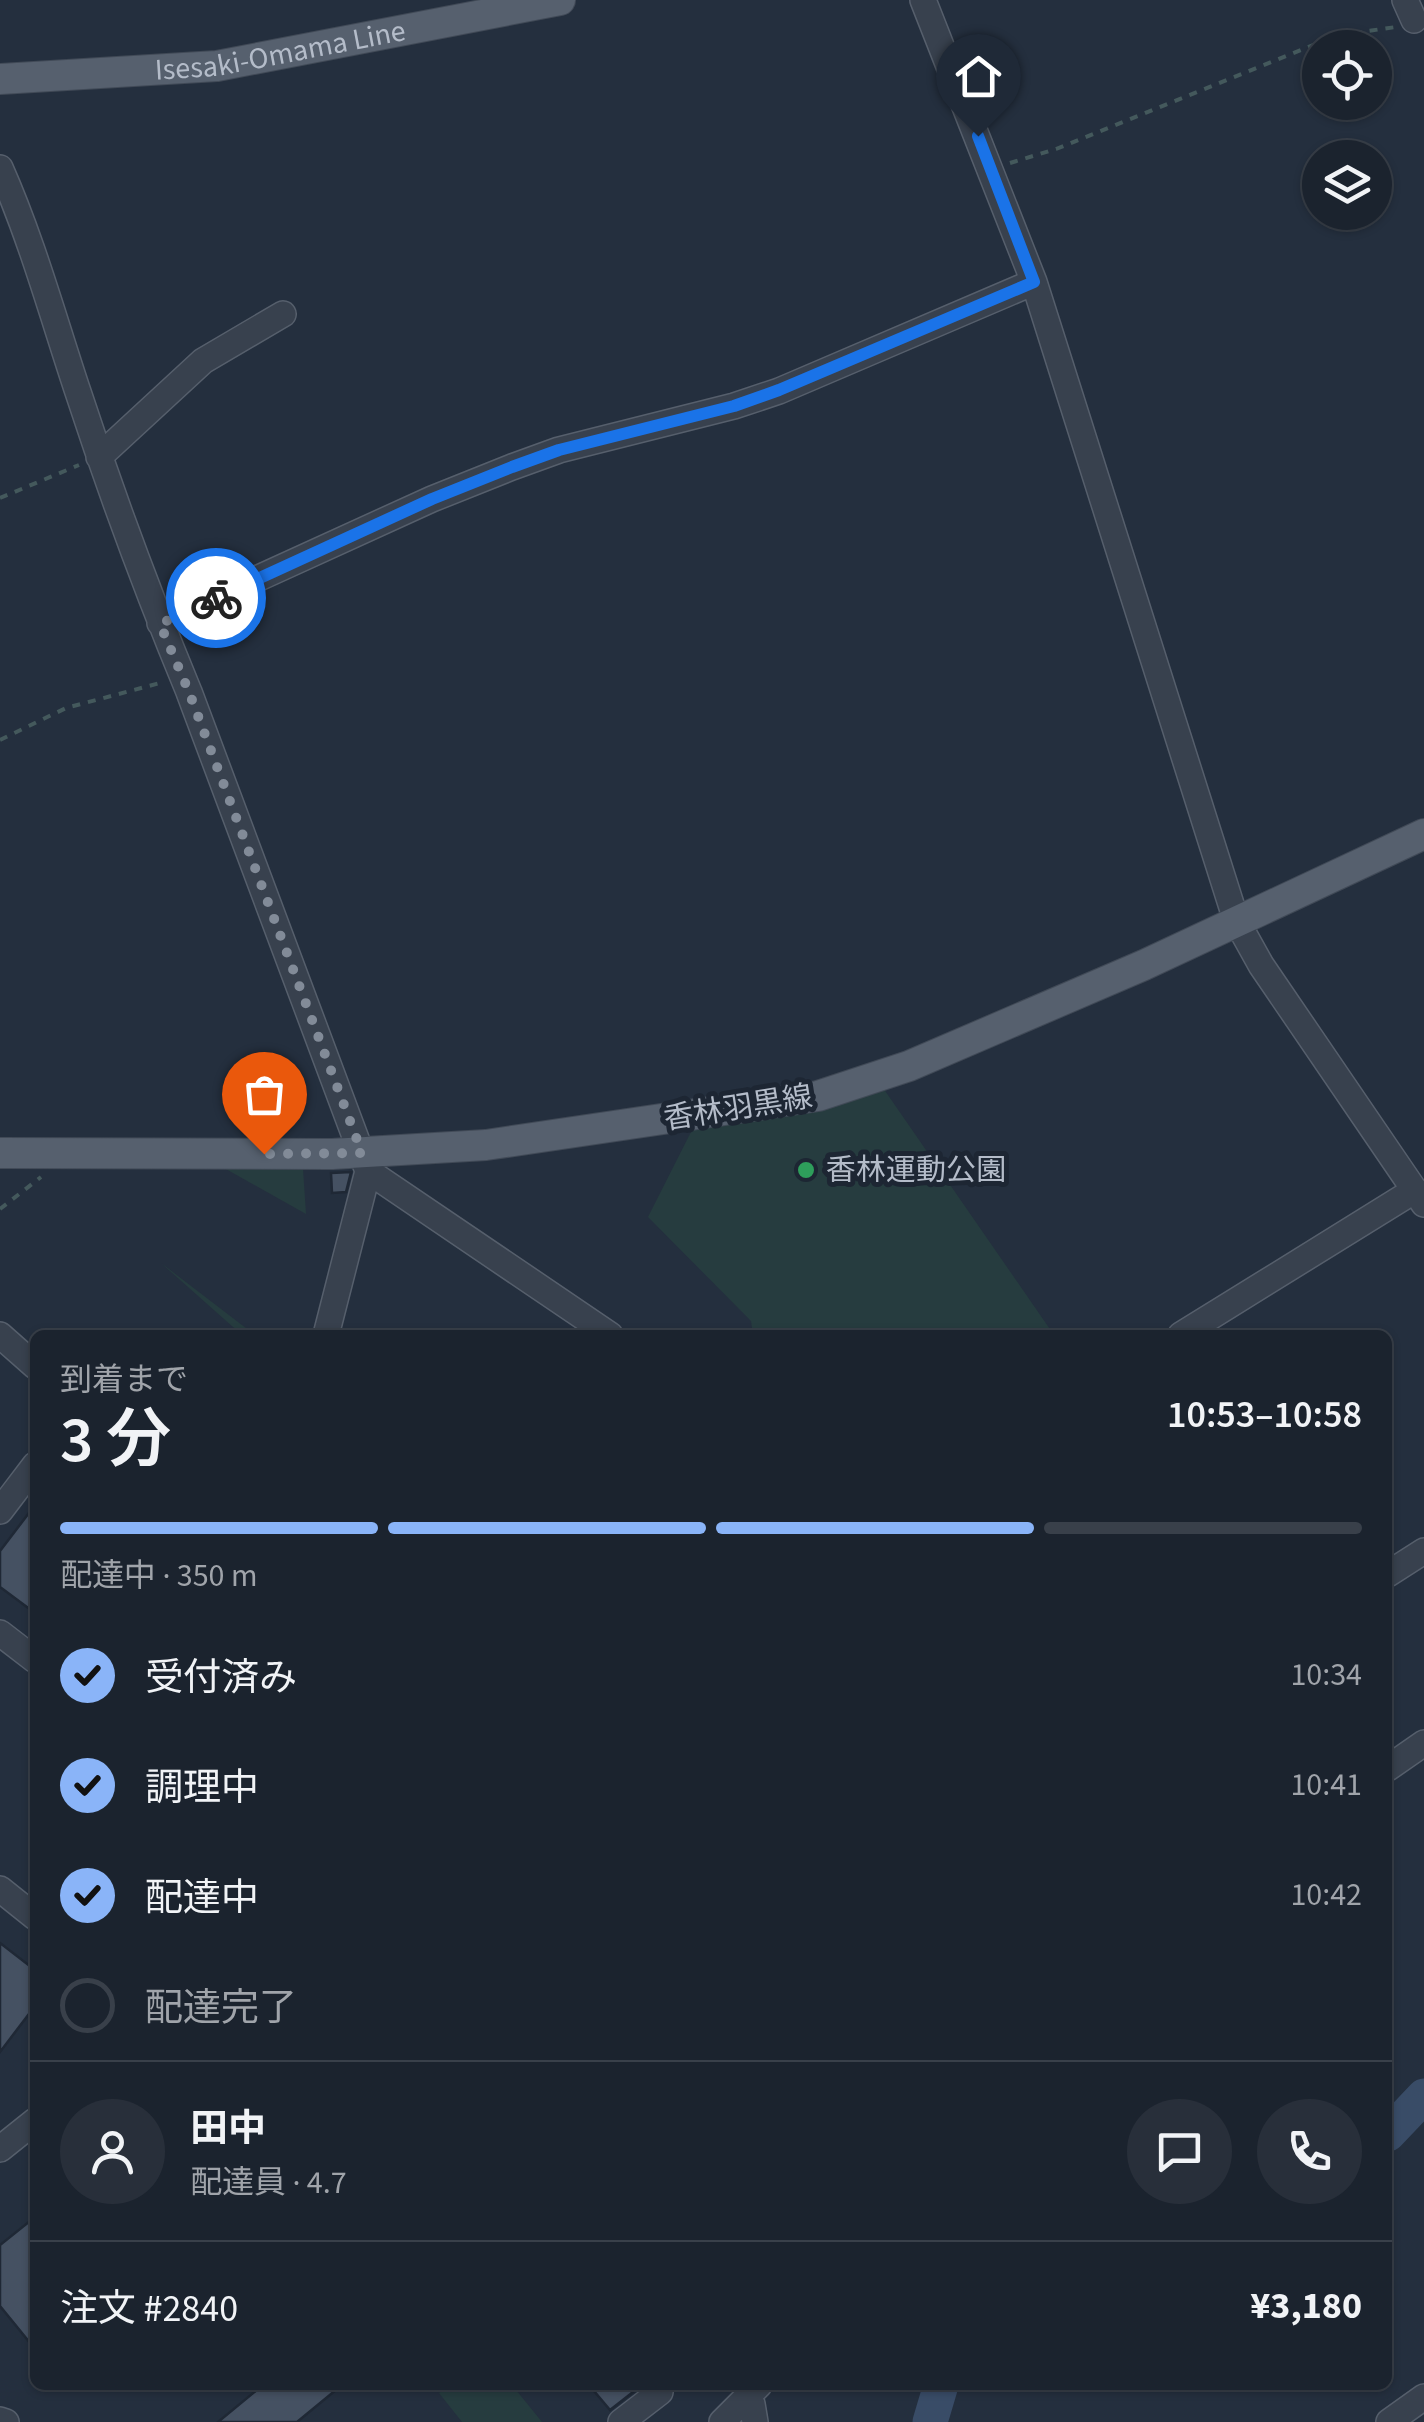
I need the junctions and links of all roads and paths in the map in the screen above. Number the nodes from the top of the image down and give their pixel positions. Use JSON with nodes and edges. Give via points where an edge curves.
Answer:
{"nodes":[{"id":1,"x":560,"y":0,"type":"edge"},
{"id":2,"x":923,"y":0,"type":"edge"},
{"id":3,"x":1409,"y":10,"type":"edge"},
{"id":4,"x":0,"y":79,"type":"edge"},
{"id":5,"x":0,"y":168,"type":"edge"},
{"id":6,"x":992,"y":170,"type":"junction"},
{"id":7,"x":1034,"y":282,"type":"junction"},
{"id":8,"x":283,"y":314,"type":"dead end"},
{"id":9,"x":99,"y":457,"type":"junction"},
{"id":10,"x":0,"y":498,"type":"edge"},
{"id":11,"x":160,"y":624,"type":"junction"},
{"id":12,"x":174,"y":679,"type":"dead end"},
{"id":13,"x":0,"y":740,"type":"edge"},
{"id":14,"x":1424,"y":834,"type":"edge"},
{"id":15,"x":1236,"y":920,"type":"junction"},
{"id":16,"x":0,"y":1152,"type":"edge"},
{"id":17,"x":54,"y":1152,"type":"junction"},
{"id":18,"x":365,"y":1162,"type":"junction"},
{"id":19,"x":1419,"y":1189,"type":"edge"},
{"id":20,"x":0,"y":1208,"type":"edge"},
{"id":21,"x":327,"y":1330,"type":"edge"},
{"id":22,"x":603,"y":1330,"type":"edge"},
{"id":23,"x":1188,"y":1330,"type":"edge"},
{"id":24,"x":0,"y":1335,"type":"edge"},
{"id":25,"x":30,"y":1362,"type":"edge"},
{"id":26,"x":30,"y":1472,"type":"edge"},
{"id":27,"x":0,"y":1510,"type":"edge"},
{"id":28,"x":1424,"y":1552,"type":"edge"},
{"id":29,"x":1392,"y":1572,"type":"edge"},
{"id":30,"x":0,"y":1633,"type":"edge"},
{"id":31,"x":30,"y":1656,"type":"edge"},
{"id":32,"x":1424,"y":1743,"type":"edge"},
{"id":33,"x":1392,"y":1765,"type":"edge"},
{"id":34,"x":0,"y":1889,"type":"edge"},
{"id":35,"x":30,"y":1913,"type":"edge"},
{"id":36,"x":30,"y":2125,"type":"edge"},
{"id":37,"x":0,"y":2149,"type":"edge"},
{"id":38,"x":753,"y":2390,"type":"edge"},
{"id":39,"x":660,"y":2392,"type":"dead end"},
{"id":40,"x":1424,"y":2398,"type":"edge"},
{"id":41,"x":622,"y":2422,"type":"edge"},
{"id":42,"x":722,"y":2422,"type":"edge"},
{"id":43,"x":755,"y":2422,"type":"edge"},
{"id":44,"x":1389,"y":2422,"type":"edge"}],
"edges":[{"from":1,"to":4,"type":"main road","name":"Isesaki-Omama Line","via":[[217,66]]},
{"from":2,"to":6,"type":"street"},
{"from":3,"to":6,"type":"path","via":[[1390,30],[1322,41]]},
{"from":5,"to":9,"type":"street"},
{"from":6,"to":7,"type":"street"},
{"from":7,"to":11,"type":"street","via":[[779,390],[559,450],[448,492]]},
{"from":7,"to":15,"type":"street"},
{"from":8,"to":9,"type":"street","via":[[203,361]]},
{"from":9,"to":10,"type":"path"},
{"from":9,"to":11,"type":"street"},
{"from":11,"to":18,"type":"street"},
{"from":12,"to":13,"type":"path","via":[[66,708]]},
{"from":14,"to":15,"type":"main road","name":"香林羽黒線"},
{"from":15,"to":18,"type":"main road","name":"香林羽黒線","via":[[909,1066],[818,1096]]},
{"from":15,"to":19,"type":"street"},
{"from":16,"to":17,"type":"main road","name":"香林羽黒線"},
{"from":17,"to":18,"type":"main road","name":"香林羽黒線"},
{"from":17,"to":20,"type":"path","via":[[47,1173]]},
{"from":18,"to":21,"type":"street"},
{"from":18,"to":22,"type":"street"},
{"from":19,"to":23,"type":"street"},
{"from":24,"to":25,"type":"street"},
{"from":26,"to":27,"type":"street"},
{"from":28,"to":29,"type":"street"},
{"from":30,"to":31,"type":"street"},
{"from":32,"to":33,"type":"street"},
{"from":34,"to":35,"type":"street"},
{"from":36,"to":37,"type":"street"},
{"from":38,"to":42,"type":"street"},
{"from":38,"to":43,"type":"street"},
{"from":39,"to":41,"type":"street"},
{"from":40,"to":44,"type":"street"}]}
